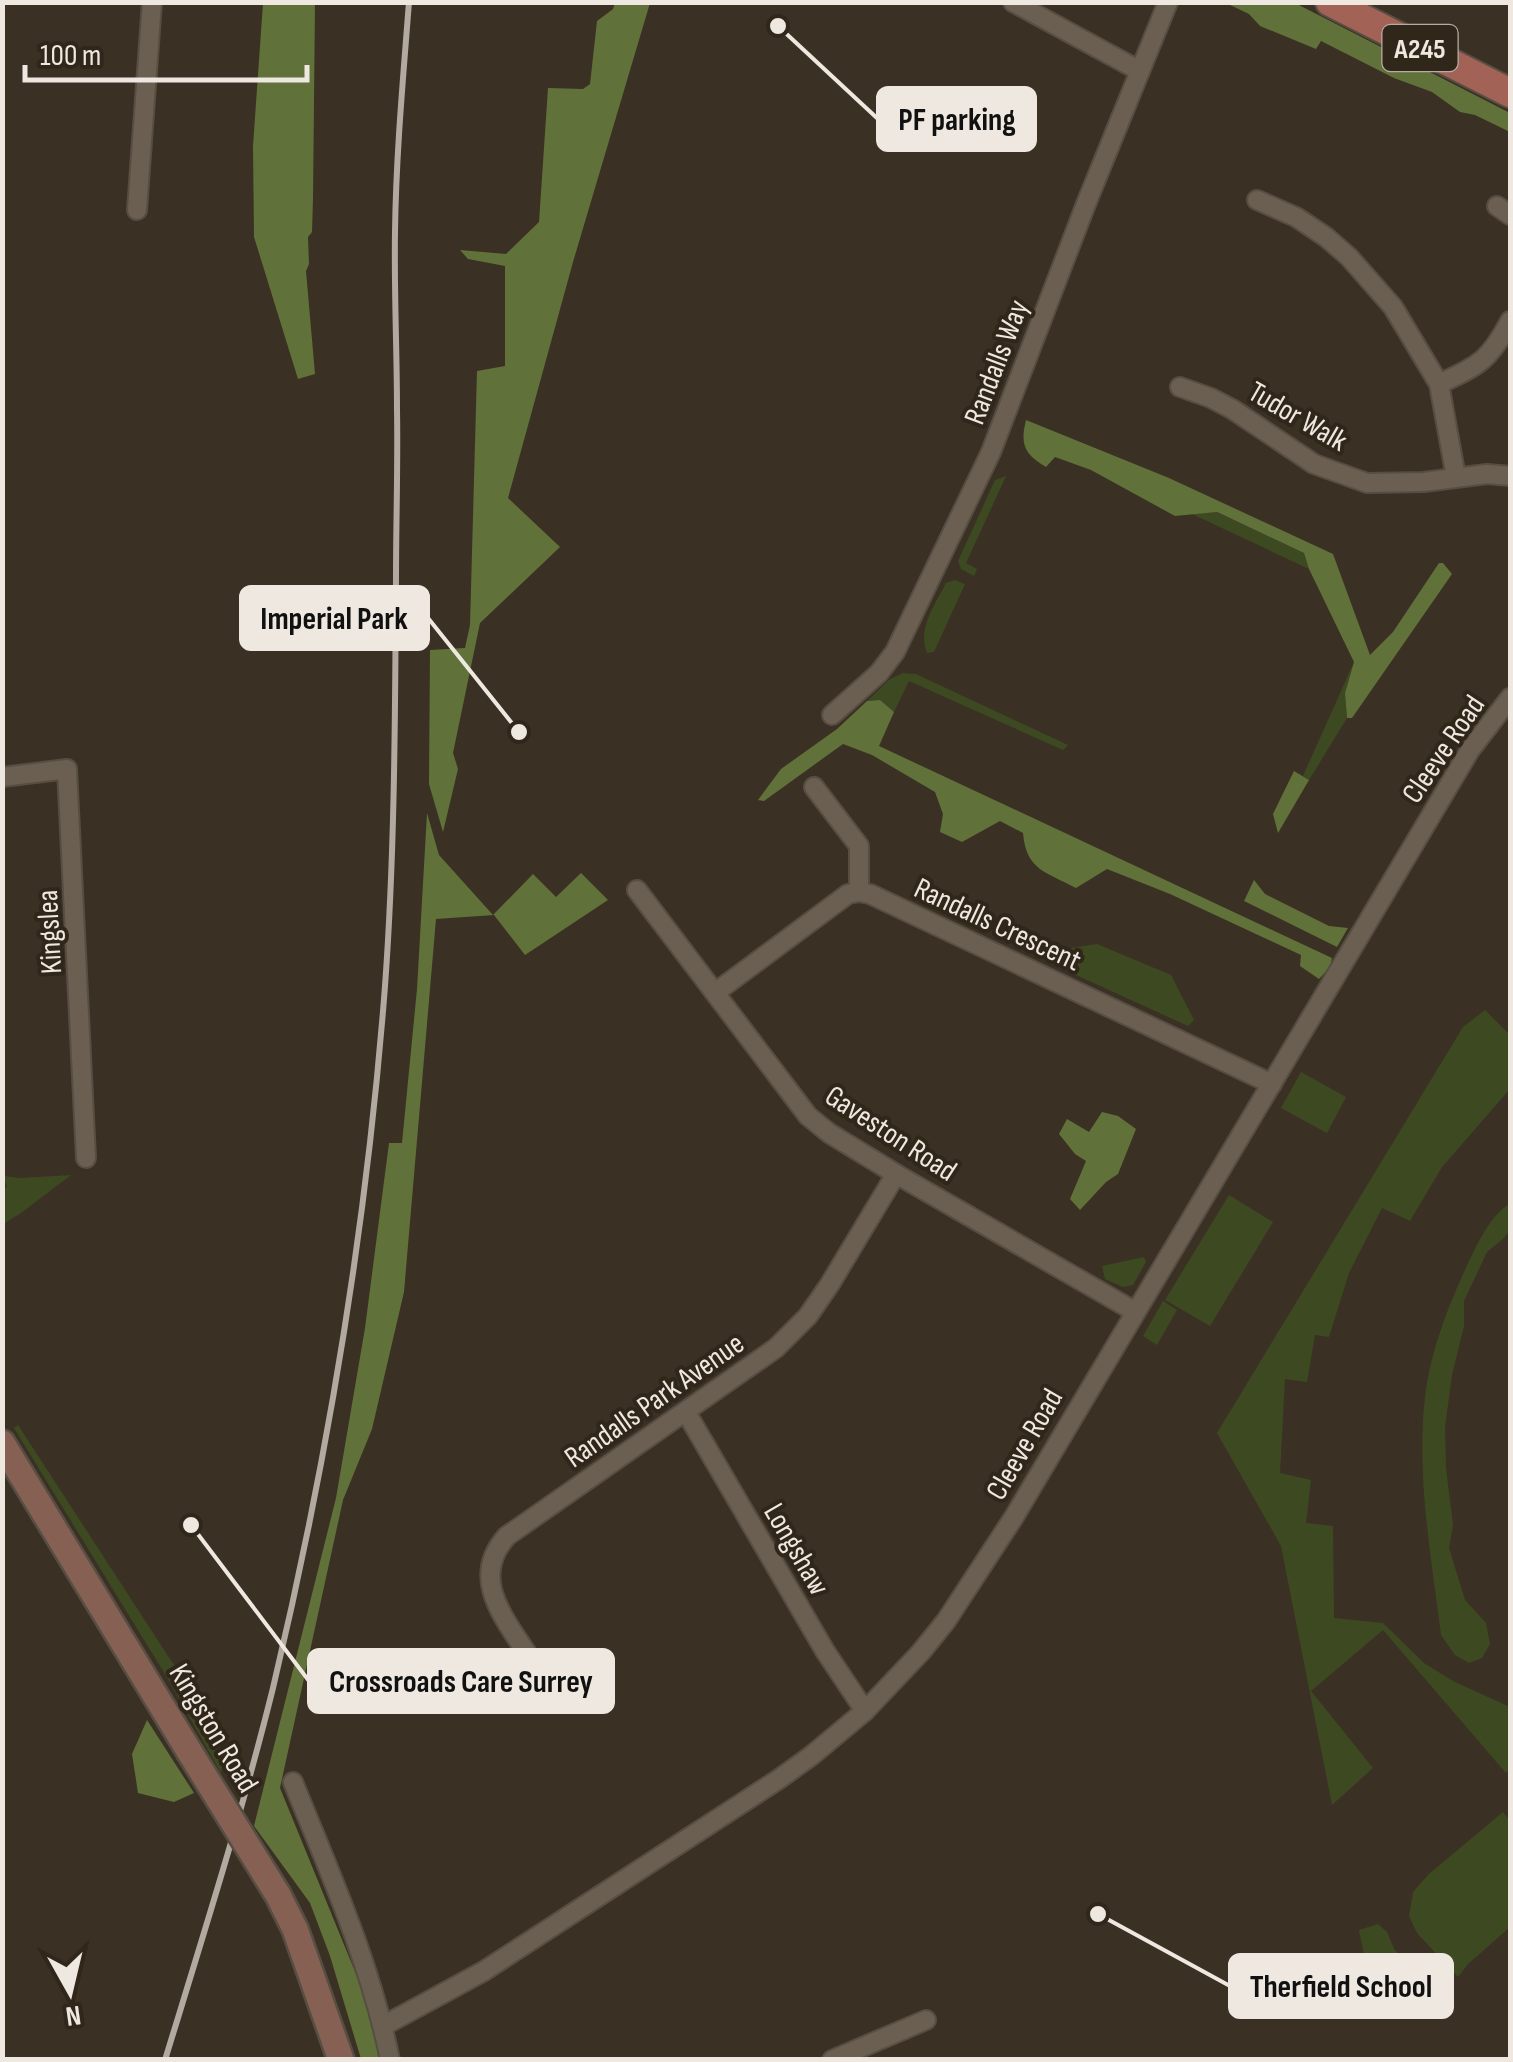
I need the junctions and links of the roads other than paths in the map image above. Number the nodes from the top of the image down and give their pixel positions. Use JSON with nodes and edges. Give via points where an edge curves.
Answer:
{"nodes":[{"id":1,"x":152,"y":2,"type":"edge"},
{"id":2,"x":1013,"y":2,"type":"edge"},
{"id":3,"x":1168,"y":2,"type":"edge"},
{"id":4,"x":1330,"y":2,"type":"edge"},
{"id":5,"x":1140,"y":71,"type":"junction"},
{"id":6,"x":1510,"y":93,"type":"edge"},
{"id":7,"x":1257,"y":200,"type":"dead end"},
{"id":8,"x":137,"y":210,"type":"dead end"},
{"id":9,"x":1510,"y":321,"type":"edge"},
{"id":10,"x":1439,"y":384,"type":"junction"},
{"id":11,"x":1180,"y":386,"type":"dead end"},
{"id":12,"x":1510,"y":476,"type":"edge"},
{"id":13,"x":1456,"y":477,"type":"junction"},
{"id":14,"x":1510,"y":698,"type":"edge"},
{"id":15,"x":832,"y":715,"type":"dead end"},
{"id":16,"x":2,"y":777,"type":"edge"},
{"id":17,"x":814,"y":787,"type":"dead end"},
{"id":18,"x":638,"y":890,"type":"dead end"},
{"id":19,"x":859,"y":892,"type":"junction"},
{"id":20,"x":716,"y":992,"type":"junction"},
{"id":21,"x":1272,"y":1084,"type":"junction"},
{"id":22,"x":86,"y":1158,"type":"dead end"},
{"id":23,"x":896,"y":1174,"type":"junction"},
{"id":24,"x":1134,"y":1311,"type":"junction"},
{"id":25,"x":686,"y":1412,"type":"junction"},
{"id":26,"x":2,"y":1443,"type":"edge"},
{"id":27,"x":532,"y":1664,"type":"dead end"},
{"id":28,"x":864,"y":1711,"type":"junction"},
{"id":29,"x":292,"y":1782,"type":"dead end"},
{"id":30,"x":926,"y":2020,"type":"dead end"},
{"id":31,"x":383,"y":2026,"type":"junction"},
{"id":32,"x":341,"y":2060,"type":"edge"},
{"id":33,"x":390,"y":2060,"type":"edge"},
{"id":34,"x":832,"y":2060,"type":"edge"}],
"edges":[{"from":1,"to":8,"type":"street"},
{"from":2,"to":5,"type":"street"},
{"from":3,"to":5,"type":"street","name":"Randalls Way"},
{"from":4,"to":6,"type":"main road","number":"A245"},
{"from":5,"to":15,"type":"street","name":"Randalls Way","via":[[991,452],[947,545],[895,652]]},
{"from":7,"to":10,"type":"street","via":[[1296,218],[1349,257],[1392,306]]},
{"from":9,"to":10,"type":"street","via":[[1492,354]]},
{"from":10,"to":13,"type":"street"},
{"from":11,"to":13,"type":"street","name":"Tudor Walk","via":[[1232,409],[1314,464],[1367,483]]},
{"from":12,"to":13,"type":"street","name":"Tudor Walk"},
{"from":14,"to":21,"type":"street","name":"Cleeve Road","via":[[1470,750]]},
{"from":16,"to":22,"type":"street","name":"Kingslea","via":[[68,769]]},
{"from":17,"to":19,"type":"street","via":[[859,846]]},
{"from":18,"to":20,"type":"street","name":"Gaveston Road"},
{"from":19,"to":20,"type":"street"},
{"from":19,"to":21,"type":"street","name":"Randalls Crescent"},
{"from":20,"to":23,"type":"street","name":"Gaveston Road","via":[[808,1116]]},
{"from":21,"to":24,"type":"street","name":"Cleeve Road"},
{"from":23,"to":24,"type":"street","name":"Gaveston Road"},
{"from":23,"to":25,"type":"street","name":"Randalls Park Avenue","via":[[808,1316],[776,1348]]},
{"from":24,"to":28,"type":"street","name":"Cleeve Road","via":[[946,1621]]},
{"from":25,"to":27,"type":"street","name":"Randalls Park Avenue","via":[[497,1547],[489,1583]]},
{"from":25,"to":28,"type":"street","name":"Longshaw"},
{"from":26,"to":32,"type":"main road","name":"Kingston Road","bridge":true,"via":[[278,1895]]},
{"from":28,"to":31,"type":"street","name":"Cleeve Road","via":[[763,1790],[484,1971]]},
{"from":29,"to":31,"type":"street","name":"Kingston Road","via":[[346,1910]]},
{"from":30,"to":34,"type":"street"},
{"from":31,"to":33,"type":"street","name":"Kingston Road"}]}
